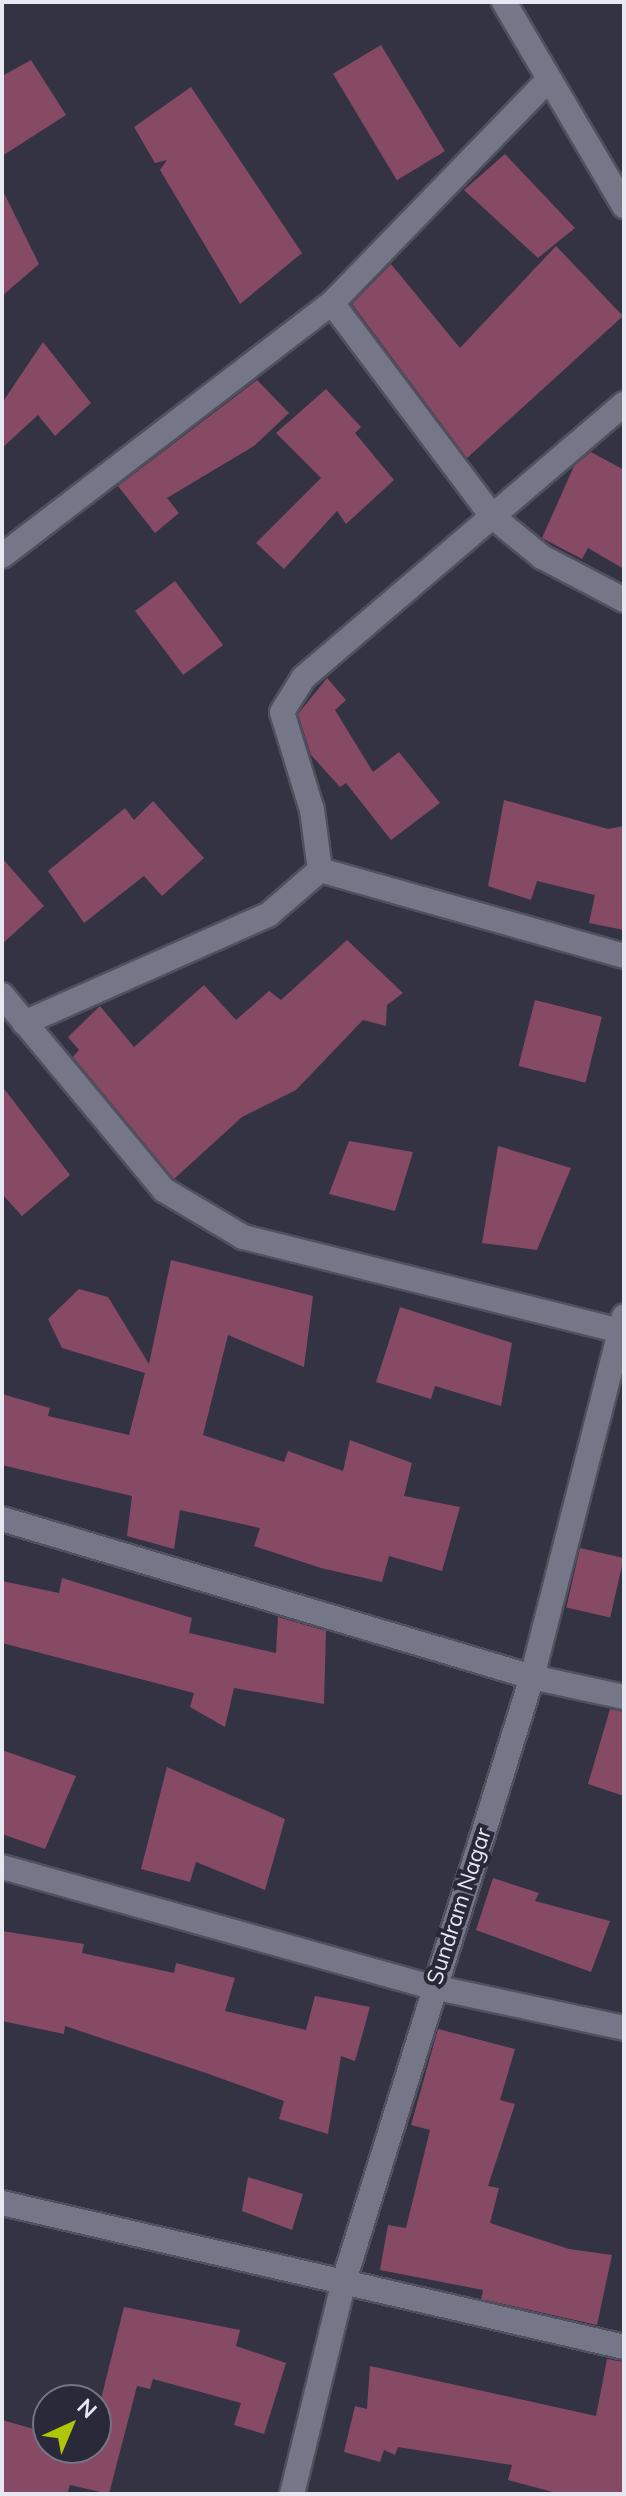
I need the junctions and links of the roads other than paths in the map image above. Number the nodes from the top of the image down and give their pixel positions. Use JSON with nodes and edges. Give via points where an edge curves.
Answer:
{"nodes":[{"id":1,"x":504,"y":2,"type":"edge"},
{"id":2,"x":547,"y":81,"type":"junction"},
{"id":3,"x":624,"y":206,"type":"edge"},
{"id":4,"x":332,"y":303,"type":"junction"},
{"id":5,"x":624,"y":404,"type":"edge"},
{"id":6,"x":492,"y":516,"type":"junction"},
{"id":7,"x":2,"y":556,"type":"edge"},
{"id":8,"x":624,"y":600,"type":"edge"},
{"id":9,"x":320,"y":870,"type":"junction"},
{"id":10,"x":624,"y":956,"type":"edge"},
{"id":11,"x":2,"y":995,"type":"edge"},
{"id":12,"x":24,"y":1023,"type":"junction"},
{"id":13,"x":623,"y":1327,"type":"edge"},
{"id":14,"x":2,"y":1519,"type":"edge"},
{"id":15,"x":532,"y":1677,"type":"junction"},
{"id":16,"x":624,"y":1697,"type":"edge"},
{"id":17,"x":2,"y":1867,"type":"edge"},
{"id":18,"x":433,"y":1987,"type":"junction"},
{"id":19,"x":624,"y":2028,"type":"edge"},
{"id":20,"x":2,"y":2203,"type":"edge"},
{"id":21,"x":343,"y":2284,"type":"junction"},
{"id":22,"x":624,"y":2347,"type":"edge"},
{"id":23,"x":292,"y":2494,"type":"edge"}],
"edges":[{"from":1,"to":2,"type":"street"},
{"from":2,"to":3,"type":"street"},
{"from":2,"to":4,"type":"street"},
{"from":4,"to":6,"type":"street"},
{"from":4,"to":7,"type":"street"},
{"from":5,"to":6,"type":"street"},
{"from":6,"to":8,"type":"street","via":[[542,557]]},
{"from":6,"to":9,"type":"street","via":[[303,678],[282,712],[312,810]]},
{"from":9,"to":10,"type":"street"},
{"from":9,"to":12,"type":"street","via":[[268,915]]},
{"from":11,"to":12,"type":"street"},
{"from":12,"to":13,"type":"street","via":[[164,1190],[243,1237]]},
{"from":13,"to":15,"type":"street","name":"Sundram Nagar"},
{"from":14,"to":15,"type":"street"},
{"from":15,"to":16,"type":"street"},
{"from":15,"to":18,"type":"street","name":"Sundram Nagar"},
{"from":17,"to":18,"type":"street"},
{"from":18,"to":19,"type":"street"},
{"from":18,"to":21,"type":"street","name":"Sundram Nagar"},
{"from":20,"to":21,"type":"street"},
{"from":21,"to":22,"type":"street"},
{"from":21,"to":23,"type":"street","name":"Sundram Nagar"}]}
